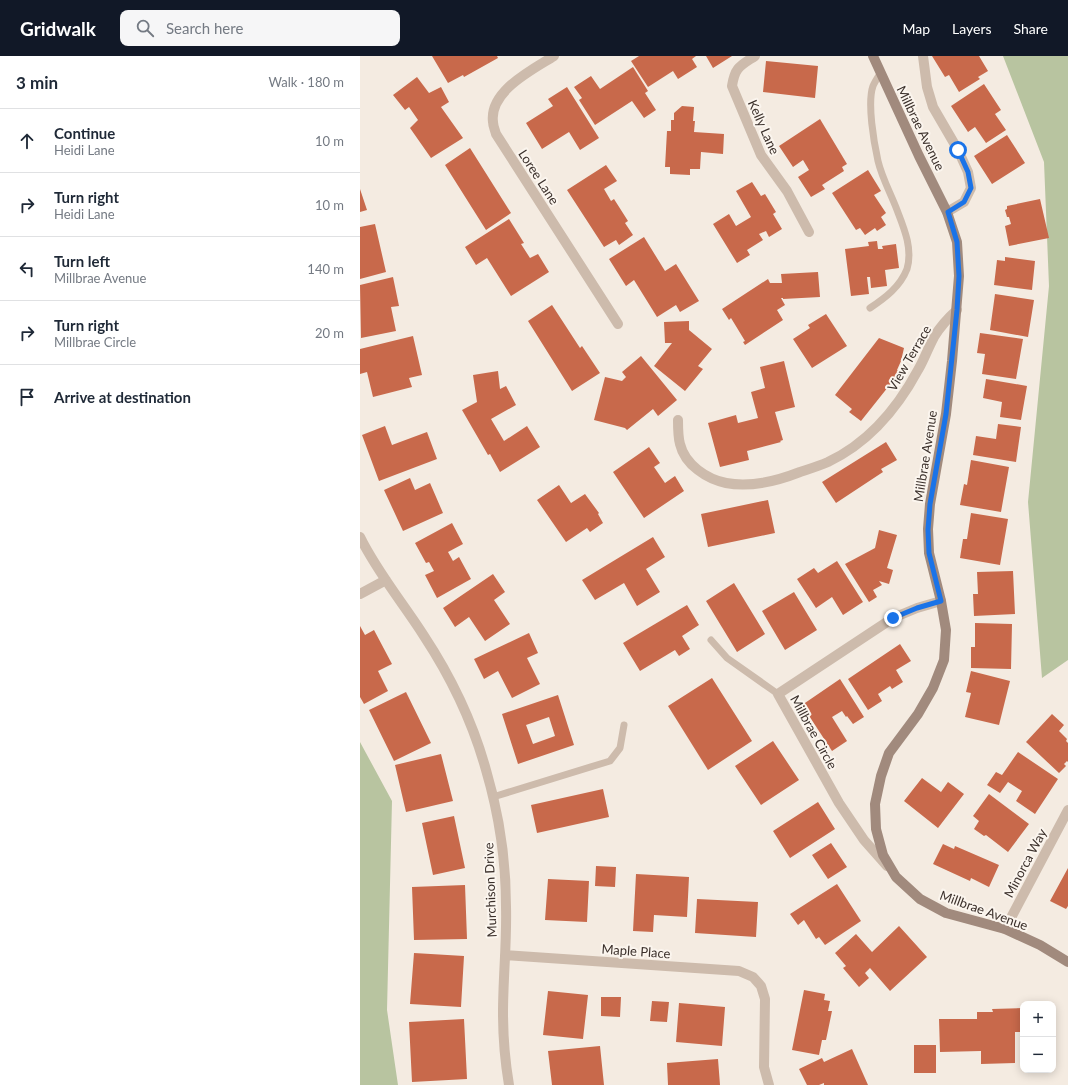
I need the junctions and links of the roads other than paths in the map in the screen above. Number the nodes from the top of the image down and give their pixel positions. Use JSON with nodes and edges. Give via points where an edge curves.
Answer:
{"nodes":[{"id":1,"x":554,"y":56,"type":"edge"},
{"id":2,"x":756,"y":56,"type":"edge"},
{"id":3,"x":874,"y":56,"type":"edge"},
{"id":4,"x":923,"y":56,"type":"edge"},
{"id":5,"x":881,"y":72,"type":"junction"},
{"id":6,"x":948,"y":212,"type":"junction"},
{"id":7,"x":809,"y":232,"type":"dead end"},
{"id":8,"x":870,"y":308,"type":"dead end"},
{"id":9,"x":957,"y":310,"type":"junction"},
{"id":10,"x":618,"y":324,"type":"dead end"},
{"id":11,"x":678,"y":420,"type":"dead end"},
{"id":12,"x":360,"y":537,"type":"edge"},
{"id":13,"x":386,"y":580,"type":"junction"},
{"id":14,"x":360,"y":594,"type":"edge"},
{"id":15,"x":941,"y":601,"type":"junction"},
{"id":16,"x":711,"y":640,"type":"dead end"},
{"id":17,"x":778,"y":694,"type":"junction"},
{"id":18,"x":624,"y":725,"type":"dead end"},
{"id":19,"x":493,"y":797,"type":"junction"},
{"id":20,"x":1068,"y":810,"type":"edge"},
{"id":21,"x":896,"y":877,"type":"junction"},
{"id":22,"x":1005,"y":929,"type":"junction"},
{"id":23,"x":505,"y":955,"type":"junction"},
{"id":24,"x":1068,"y":962,"type":"edge"},
{"id":25,"x":508,"y":1085,"type":"edge"},
{"id":26,"x":769,"y":1085,"type":"edge"}],
"edges":[{"from":1,"to":10,"type":"street","name":"Loree Lane","via":[[505,89],[496,104],[492,120],[496,134]]},
{"from":2,"to":7,"type":"street","name":"Kelly Lane","via":[[740,66],[734,74],[732,86],[760,155],[787,191]]},
{"from":3,"to":5,"type":"street","name":"Millbrae Avenue"},
{"from":4,"to":6,"type":"street","via":[[932,108],[958,150],[968,172],[971,188],[964,202]]},
{"from":5,"to":6,"type":"street","name":"Millbrae Avenue","via":[[915,149]]},
{"from":5,"to":8,"type":"lane","via":[[873,87],[870,106],[874,140],[878,162],[909,249],[907,268],[899,284],[888,296]]},
{"from":6,"to":9,"type":"street","name":"Millbrae Avenue","via":[[957,242]]},
{"from":9,"to":11,"type":"street","name":"View Terrace","via":[[934,337],[918,371],[899,401],[876,429],[854,447],[828,462],[763,483],[738,486],[718,482],[701,473],[688,460],[680,445]]},
{"from":9,"to":15,"type":"street","name":"Millbrae Avenue","via":[[946,414],[930,504],[928,530],[929,553]]},
{"from":12,"to":13,"type":"street","name":"Murchison Drive"},
{"from":13,"to":14,"type":"street"},
{"from":13,"to":19,"type":"street","name":"Murchison Drive","via":[[425,636],[449,677],[471,724]]},
{"from":15,"to":17,"type":"street","name":"Millbrae Circle","via":[[893,618]]},
{"from":15,"to":21,"type":"street","name":"Millbrae Avenue","via":[[946,630],[944,660],[933,688],[918,714],[889,753],[875,804],[876,829],[883,854]]},
{"from":16,"to":17,"type":"lane","via":[[727,658]]},
{"from":17,"to":21,"type":"street","name":"Millbrae Circle","via":[[839,804],[864,840]]},
{"from":18,"to":19,"type":"lane","via":[[620,748],[610,762]]},
{"from":19,"to":23,"type":"street","name":"Murchison Drive","via":[[504,863]]},
{"from":20,"to":22,"type":"street","name":"Minorca Way"},
{"from":21,"to":22,"type":"street","name":"Millbrae Avenue","via":[[920,899],[946,913]]},
{"from":22,"to":24,"type":"street","name":"Millbrae Avenue","via":[[1040,945]]},
{"from":23,"to":25,"type":"street","name":"Murchison Drive","via":[[503,1013]]},
{"from":23,"to":26,"type":"street","name":"Maple Place","via":[[739,971],[753,977],[761,986],[765,998],[764,1067]]}]}
